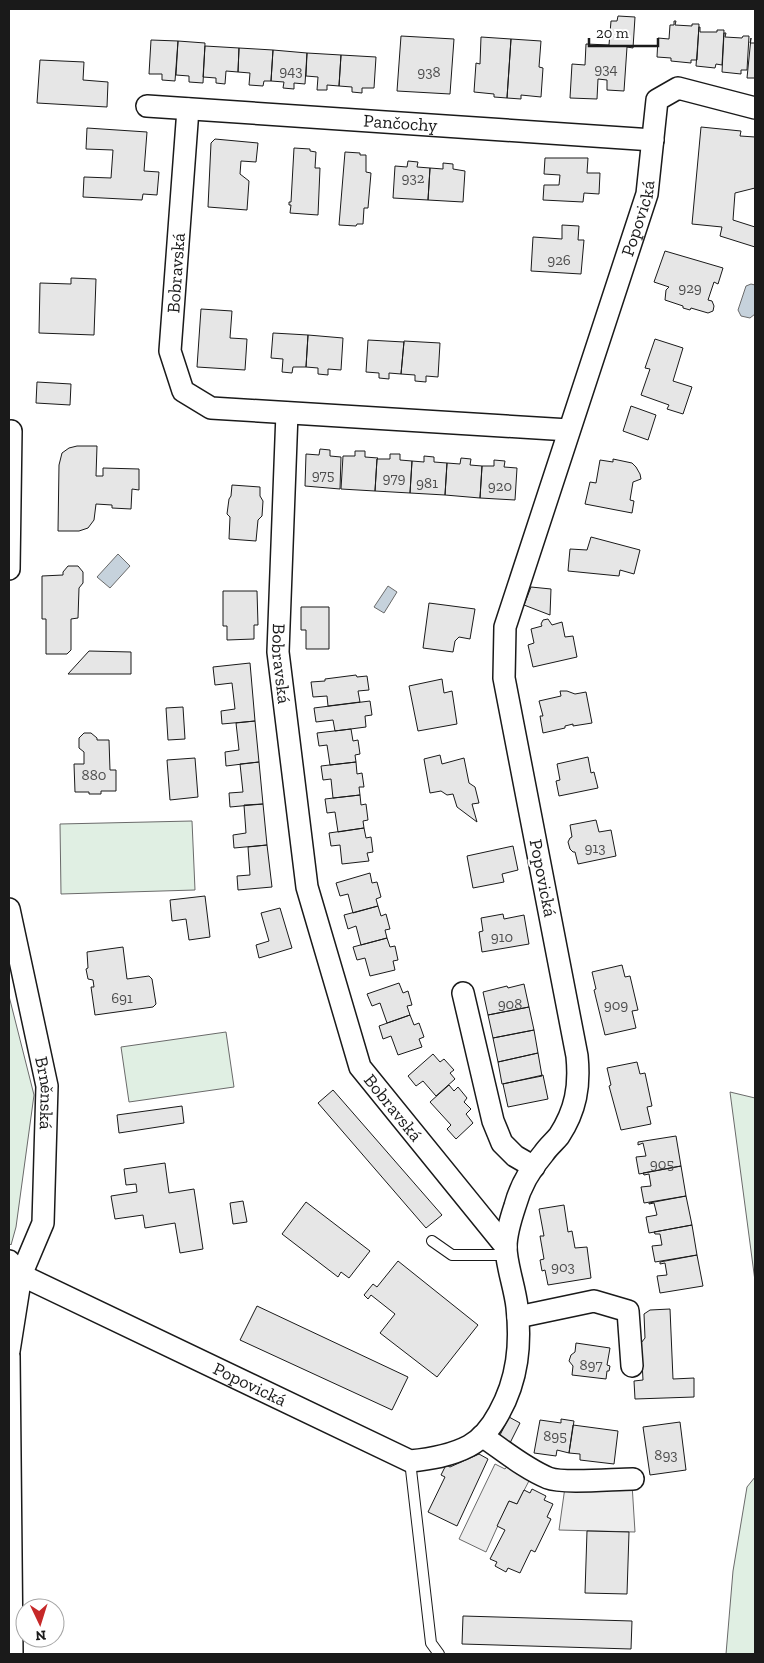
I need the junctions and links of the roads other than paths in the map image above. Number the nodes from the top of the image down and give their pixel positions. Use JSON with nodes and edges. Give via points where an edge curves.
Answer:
{"nodes":[{"id":1,"x":147,"y":106,"type":"dead end"},
{"id":2,"x":188,"y":108,"type":"junction"},
{"id":3,"x":755,"y":108,"type":"edge"},
{"id":4,"x":653,"y":140,"type":"junction"},
{"id":5,"x":287,"y":413,"type":"junction"},
{"id":6,"x":569,"y":430,"type":"junction"},
{"id":7,"x":11,"y":431,"type":"dead end"},
{"id":8,"x":9,"y":568,"type":"edge"},
{"id":9,"x":9,"y":909,"type":"edge"},
{"id":10,"x":463,"y":993,"type":"dead end"},
{"id":11,"x":534,"y":1167,"type":"junction"},
{"id":12,"x":432,"y":1241,"type":"dead end"},
{"id":13,"x":507,"y":1251,"type":"junction"},
{"id":14,"x":15,"y":1268,"type":"edge"},
{"id":15,"x":518,"y":1317,"type":"junction"},
{"id":16,"x":9,"y":1351,"type":"edge"},
{"id":17,"x":9,"y":1356,"type":"edge"},
{"id":18,"x":632,"y":1366,"type":"dead end"},
{"id":19,"x":482,"y":1436,"type":"junction"},
{"id":20,"x":410,"y":1461,"type":"junction"},
{"id":21,"x":633,"y":1479,"type":"dead end"},
{"id":22,"x":12,"y":1654,"type":"edge"},
{"id":23,"x":439,"y":1654,"type":"edge"}],
"edges":[{"from":1,"to":2,"type":"street","name":"Pančochy"},
{"from":2,"to":4,"type":"street","name":"Pančochy"},
{"from":2,"to":5,"type":"street","name":"Bobravská","via":[[170,351],[183,391],[211,408]]},
{"from":3,"to":4,"type":"street","name":"Popovická","via":[[678,88],[657,100]]},
{"from":4,"to":6,"type":"street","name":"Popovická","via":[[647,194]]},
{"from":5,"to":6,"type":"street"},
{"from":5,"to":13,"type":"street","name":"Bobravská","via":[[278,652],[307,887],[360,1067]]},
{"from":6,"to":11,"type":"street","name":"Popovická","via":[[505,627],[504,678],[578,1073],[570,1115]]},
{"from":7,"to":8,"type":"street"},
{"from":9,"to":14,"type":"street","name":"Brněnská","via":[[47,1086],[43,1223]]},
{"from":10,"to":11,"type":"street","via":[[493,1121],[502,1143],[515,1156]]},
{"from":11,"to":13,"type":"street","name":"Popovická","via":[[519,1192]]},
{"from":12,"to":13,"type":"lane","via":[[452,1255]]},
{"from":13,"to":15,"type":"street","name":"Popovická"},
{"from":14,"to":16,"type":"street","name":"Brněnská"},
{"from":14,"to":20,"type":"street","name":"Popovická"},
{"from":15,"to":18,"type":"street","via":[[594,1301],[628,1312]]},
{"from":15,"to":19,"type":"street","name":"Popovická","via":[[518,1359],[514,1379],[495,1421]]},
{"from":17,"to":22,"type":"street"},
{"from":19,"to":20,"type":"street","name":"Popovická","via":[[451,1454]]},
{"from":19,"to":21,"type":"street","via":[[549,1479]]},
{"from":20,"to":23,"type":"lane","via":[[430,1643]]}]}
